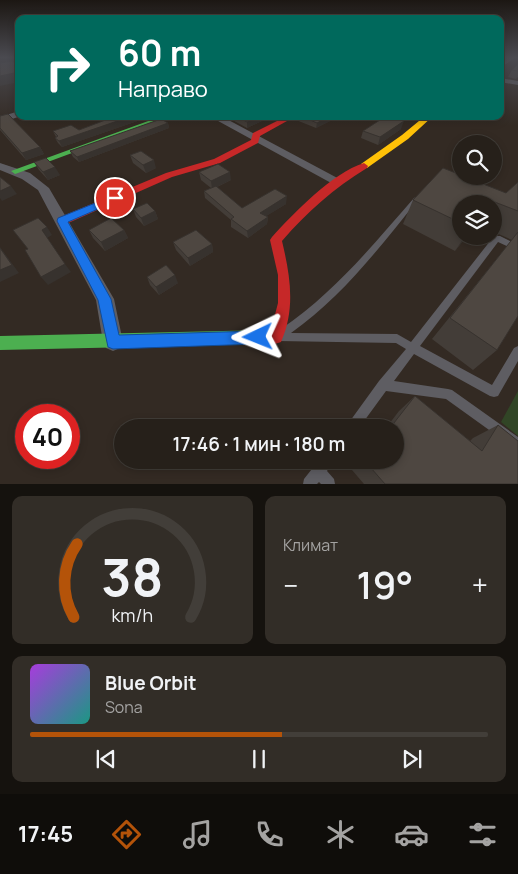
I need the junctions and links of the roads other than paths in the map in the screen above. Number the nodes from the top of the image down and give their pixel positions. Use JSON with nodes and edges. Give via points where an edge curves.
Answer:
{"nodes":[{"id":1,"x":504,"y":81,"type":"edge"},
{"id":2,"x":518,"y":83,"type":"edge"},
{"id":3,"x":15,"y":115,"type":"edge"},
{"id":4,"x":0,"y":120,"type":"edge"},
{"id":5,"x":158,"y":120,"type":"edge"},
{"id":6,"x":221,"y":120,"type":"edge"},
{"id":7,"x":286,"y":120,"type":"edge"},
{"id":8,"x":425,"y":120,"type":"edge"},
{"id":9,"x":255,"y":138,"type":"junction"},
{"id":10,"x":0,"y":166,"type":"edge"},
{"id":11,"x":15,"y":171,"type":"junction"},
{"id":12,"x":337,"y":180,"type":"junction"},
{"id":13,"x":424,"y":190,"type":"edge"},
{"id":14,"x":62,"y":221,"type":"junction"},
{"id":15,"x":518,"y":248,"type":"edge"},
{"id":16,"x":276,"y":337,"type":"junction"},
{"id":17,"x":113,"y":342,"type":"junction"},
{"id":18,"x":0,"y":344,"type":"edge"},
{"id":19,"x":412,"y":347,"type":"junction"},
{"id":20,"x":518,"y":351,"type":"edge"},
{"id":21,"x":383,"y":385,"type":"junction"},
{"id":22,"x":358,"y":419,"type":"edge"},
{"id":23,"x":518,"y":444,"type":"edge"},
{"id":24,"x":320,"y":469,"type":"edge"},
{"id":25,"x":318,"y":472,"type":"junction"},
{"id":26,"x":309,"y":484,"type":"edge"},
{"id":27,"x":329,"y":484,"type":"edge"}],
"edges":[{"from":1,"to":2,"type":"street"},
{"from":3,"to":4,"type":"street"},
{"from":5,"to":11,"type":"street"},
{"from":6,"to":9,"type":"street"},
{"from":7,"to":9,"type":"street"},
{"from":8,"to":12,"type":"street","via":[[368,164]]},
{"from":9,"to":12,"type":"street"},
{"from":9,"to":14,"type":"street","via":[[255,141],[217,161],[169,175]]},
{"from":10,"to":11,"type":"street"},
{"from":11,"to":14,"type":"street","via":[[43,188]]},
{"from":12,"to":16,"type":"street","via":[[304,207],[276,240],[284,275],[285,303]]},
{"from":13,"to":16,"type":"lane","via":[[336,292]]},
{"from":14,"to":17,"type":"street","via":[[105,299]]},
{"from":15,"to":19,"type":"lane","via":[[497,238]]},
{"from":16,"to":17,"type":"street"},
{"from":16,"to":19,"type":"lane","via":[[397,339]]},
{"from":17,"to":18,"type":"street"},
{"from":19,"to":20,"type":"lane","via":[[494,392]]},
{"from":19,"to":21,"type":"lane"},
{"from":21,"to":22,"type":"lane"},
{"from":21,"to":23,"type":"lane","via":[[448,394]]},
{"from":24,"to":25,"type":"lane"},
{"from":25,"to":26,"type":"lane"},
{"from":25,"to":27,"type":"lane"}]}
